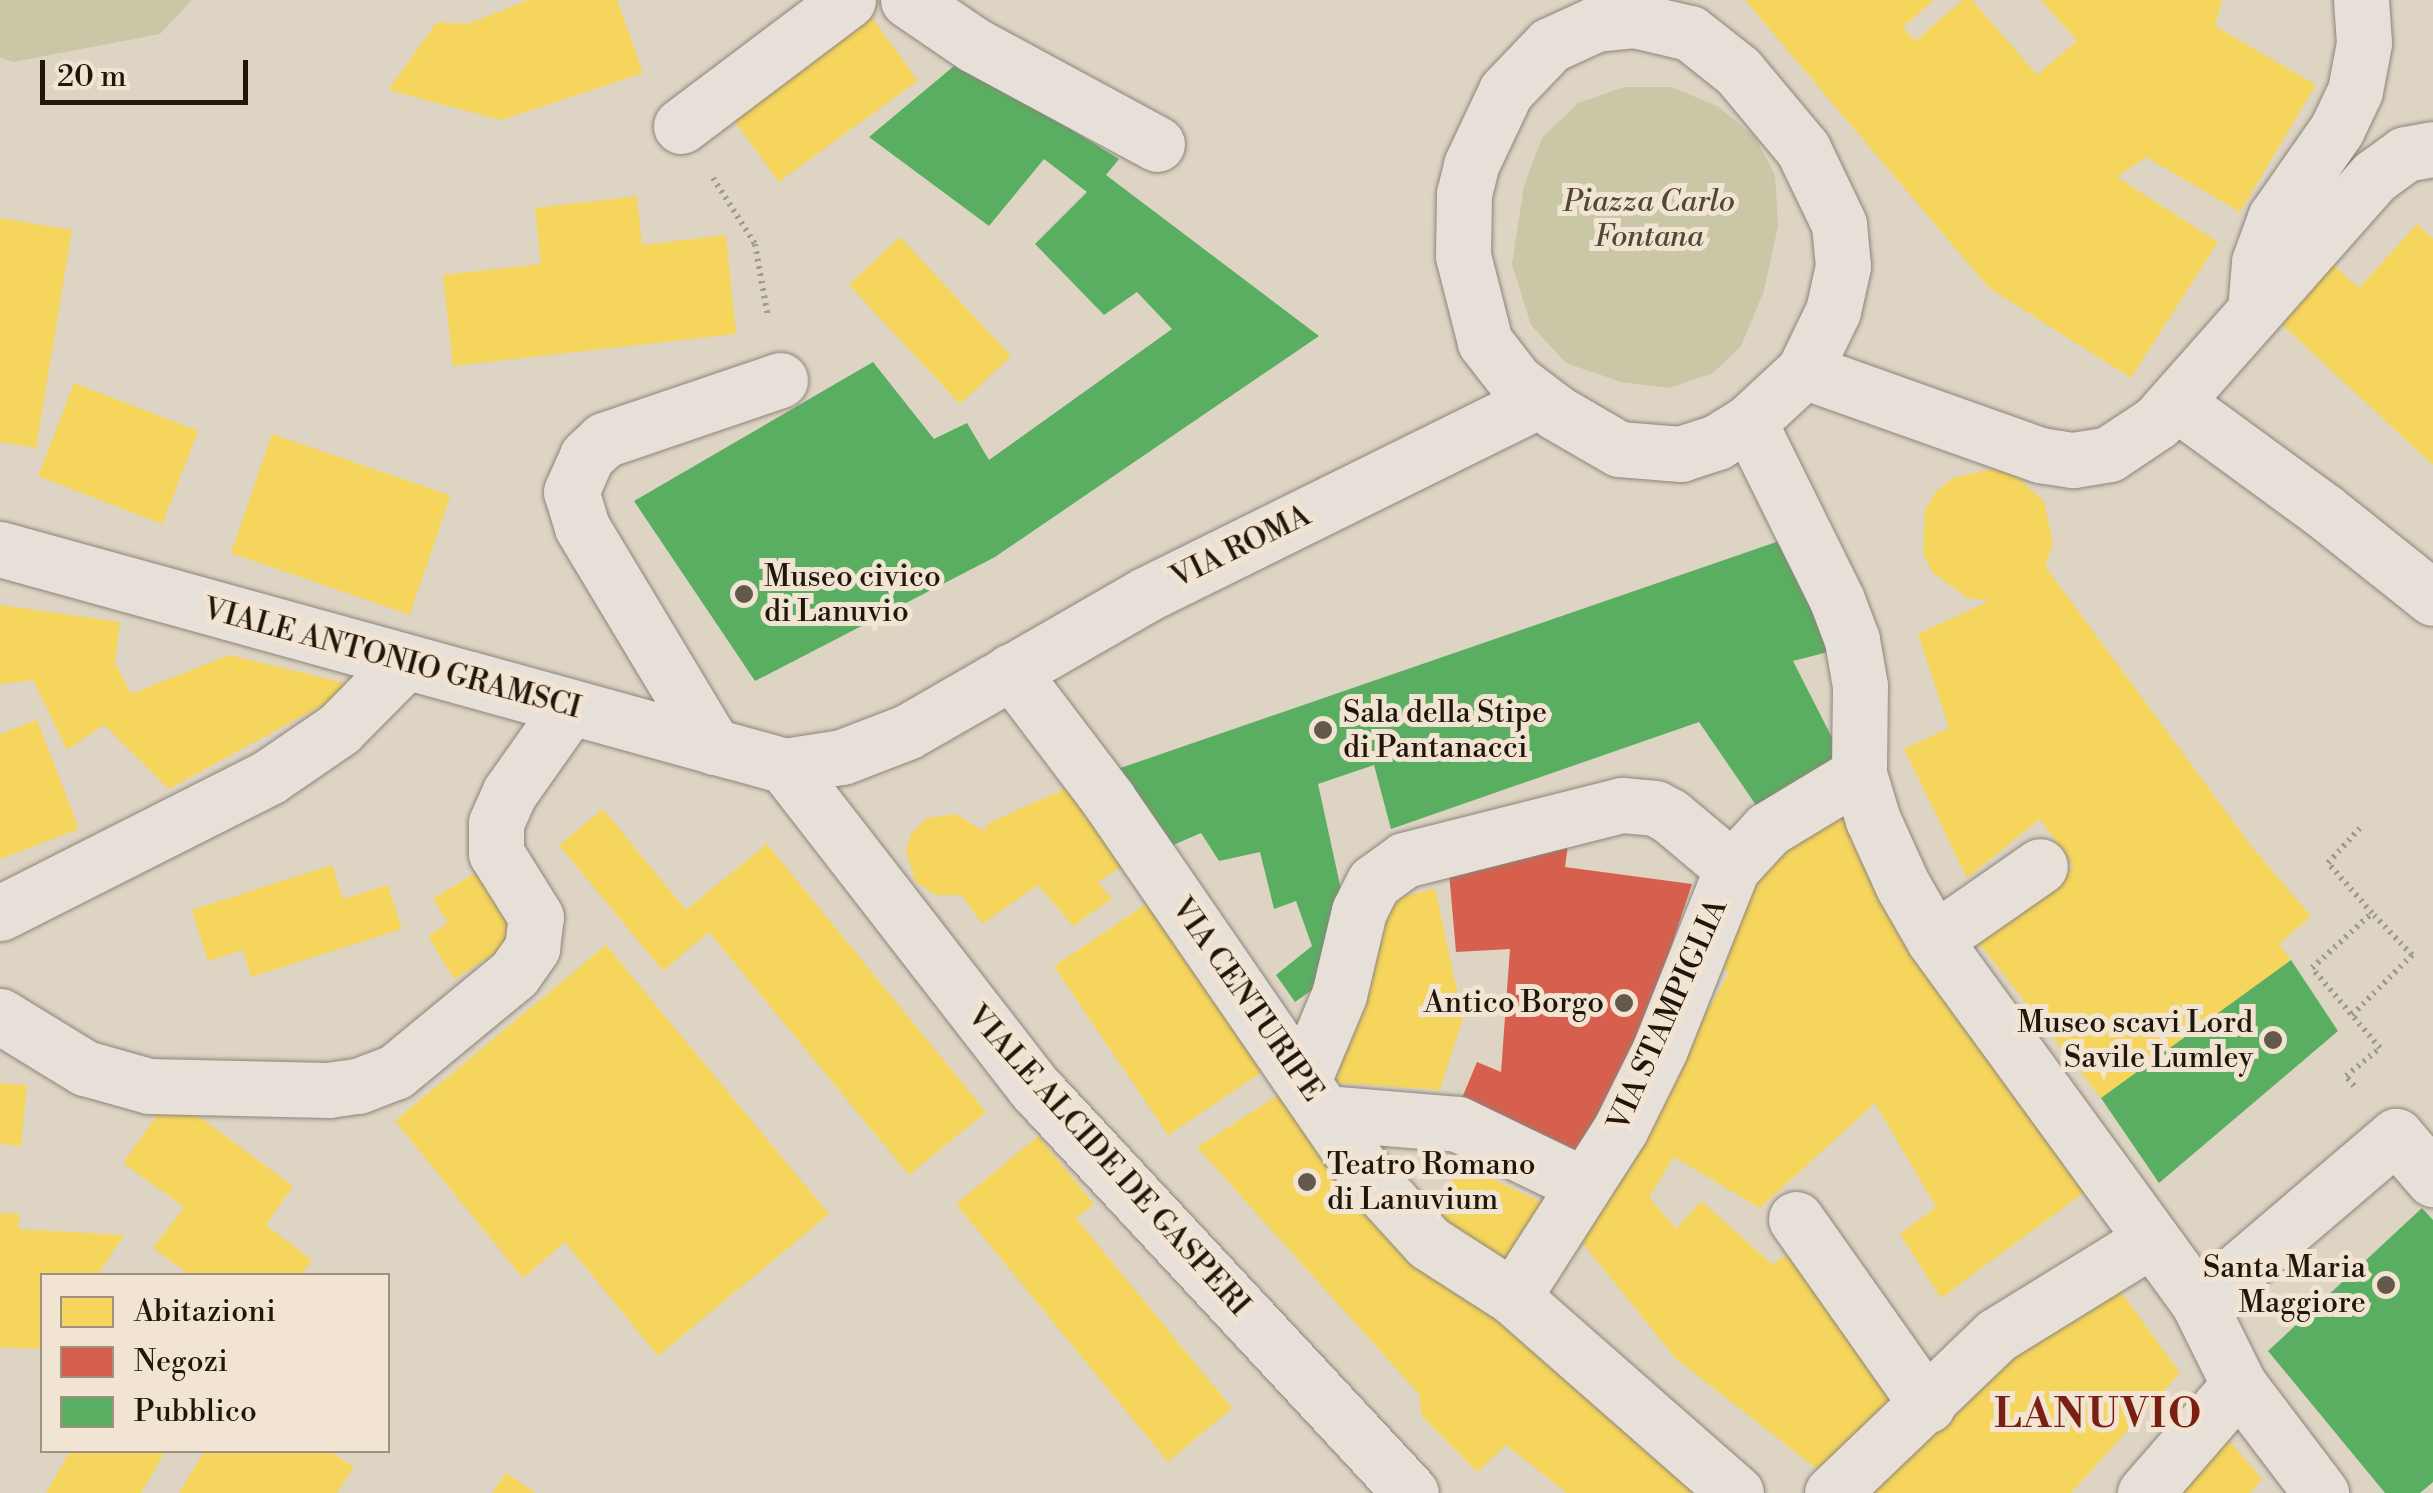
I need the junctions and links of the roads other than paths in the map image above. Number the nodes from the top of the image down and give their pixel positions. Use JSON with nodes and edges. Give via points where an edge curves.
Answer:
{"nodes":[{"id":1,"x":848,"y":0,"type":"edge"},
{"id":2,"x":908,"y":0,"type":"edge"},
{"id":3,"x":2361,"y":0,"type":"edge"},
{"id":4,"x":1595,"y":12,"type":"edge"},
{"id":5,"x":681,"y":126,"type":"road end"},
{"id":6,"x":1157,"y":144,"type":"dead end"},
{"id":7,"x":2433,"y":148,"type":"edge"},
{"id":8,"x":2255,"y":311,"type":"junction"},
{"id":9,"x":1804,"y":371,"type":"junction"},
{"id":10,"x":780,"y":380,"type":"road end"},
{"id":11,"x":1538,"y":400,"type":"junction"},
{"id":12,"x":2175,"y":402,"type":"junction"},
{"id":13,"x":1749,"y":422,"type":"junction"},
{"id":14,"x":0,"y":550,"type":"edge"},
{"id":15,"x":75,"y":572,"type":"junction"},
{"id":16,"x":0,"y":576,"type":"edge"},
{"id":17,"x":2433,"y":598,"type":"edge"},
{"id":18,"x":405,"y":662,"type":"junction"},
{"id":19,"x":1011,"y":671,"type":"junction"},
{"id":20,"x":570,"y":707,"type":"junction"},
{"id":21,"x":714,"y":747,"type":"junction"},
{"id":22,"x":785,"y":766,"type":"junction"},
{"id":23,"x":1859,"y":774,"type":"junction"},
{"id":24,"x":2040,"y":866,"type":"dead end"},
{"id":25,"x":1732,"y":868,"type":"junction"},
{"id":26,"x":0,"y":913,"type":"edge"},
{"id":27,"x":1934,"y":940,"type":"junction"},
{"id":28,"x":0,"y":1016,"type":"edge"},
{"id":29,"x":1314,"y":1097,"type":"junction"},
{"id":30,"x":2433,"y":1179,"type":"edge"},
{"id":31,"x":1584,"y":1185,"type":"junction"},
{"id":32,"x":1796,"y":1220,"type":"dead end"},
{"id":33,"x":2151,"y":1240,"type":"junction"},
{"id":34,"x":1513,"y":1297,"type":"junction"},
{"id":35,"x":2199,"y":1304,"type":"junction"},
{"id":36,"x":2239,"y":1385,"type":"junction"},
{"id":37,"x":1926,"y":1404,"type":"junction"},
{"id":38,"x":1411,"y":1493,"type":"edge"},
{"id":39,"x":1736,"y":1493,"type":"edge"},
{"id":40,"x":1832,"y":1493,"type":"edge"},
{"id":41,"x":2145,"y":1493,"type":"edge"},
{"id":42,"x":2321,"y":1493,"type":"edge"}],
"edges":[{"from":1,"to":5,"type":"street"},
{"from":2,"to":6,"type":"street","via":[[974,44]]},
{"from":3,"to":8,"type":"street","via":[[2358,80],[2338,129],[2275,218],[2259,262]]},
{"from":4,"to":9,"type":"street","via":[[1690,33],[1738,70],[1803,150],[1839,224],[1843,266],[1833,311]]},
{"from":4,"to":11,"type":"street","via":[[1506,91],[1478,142],[1464,194],[1463,256],[1476,320],[1499,364]]},
{"from":7,"to":8,"type":"street","via":[[2405,154],[2375,176]]},
{"from":8,"to":12,"type":"street"},
{"from":9,"to":12,"type":"street","via":[[2020,450],[2073,460],[2123,447]]},
{"from":9,"to":13,"type":"street"},
{"from":10,"to":21,"type":"street","via":[[604,440],[571,492],[582,526]]},
{"from":11,"to":13,"type":"street","via":[[1599,438],[1639,453],[1681,454]]},
{"from":11,"to":19,"type":"street","name":"VIA ROMA","via":[[1147,594]]},
{"from":12,"to":17,"type":"street"},
{"from":13,"to":23,"type":"street","via":[[1852,640],[1860,686]]},
{"from":14,"to":15,"type":"street","name":"VIALE ANTONIO GRAMSCI"},
{"from":15,"to":16,"type":"street"},
{"from":15,"to":18,"type":"street","name":"VIALE ANTONIO GRAMSCI"},
{"from":18,"to":20,"type":"street","name":"VIALE ANTONIO GRAMSCI"},
{"from":18,"to":26,"type":"street","via":[[339,729],[283,768]]},
{"from":19,"to":22,"type":"street","name":"VIA ROMA","via":[[872,748]]},
{"from":19,"to":29,"type":"street","name":"VIA CENTURIPE"},
{"from":20,"to":21,"type":"street","name":"VIALE ANTONIO GRAMSCI"},
{"from":20,"to":28,"type":"street","via":[[496,823],[496,853],[536,917],[532,948],[514,974],[395,1072],[328,1090],[149,1086],[85,1068]]},
{"from":21,"to":22,"type":"street","name":"VIALE ANTONIO GRAMSCI"},
{"from":22,"to":38,"type":"street","name":"VIALE ALCIDE DE GASPERI","via":[[1033,1086]]},
{"from":23,"to":25,"type":"street","name":"VIA STAMPIGLIA","via":[[1768,829]]},
{"from":23,"to":27,"type":"street","via":[[1892,864]]},
{"from":24,"to":27,"type":"street"},
{"from":25,"to":29,"type":"street","via":[[1670,816],[1622,805],[1404,860],[1374,882],[1359,911]]},
{"from":25,"to":31,"type":"street","name":"VIA STAMPIGLIA","via":[[1647,1077]]},
{"from":27,"to":33,"type":"street"},
{"from":29,"to":31,"type":"street","via":[[1458,1124]]},
{"from":29,"to":34,"type":"street","name":"VIA CENTURIPE","via":[[1366,1174],[1429,1243]]},
{"from":30,"to":35,"type":"street","via":[[2396,1136]]},
{"from":31,"to":34,"type":"street","name":"VIA STAMPIGLIA"},
{"from":32,"to":37,"type":"street"},
{"from":33,"to":35,"type":"street"},
{"from":33,"to":37,"type":"street","via":[[1997,1335]]},
{"from":34,"to":39,"type":"street"},
{"from":35,"to":36,"type":"street"},
{"from":36,"to":41,"type":"street"},
{"from":36,"to":42,"type":"street"},
{"from":37,"to":40,"type":"street"}]}
